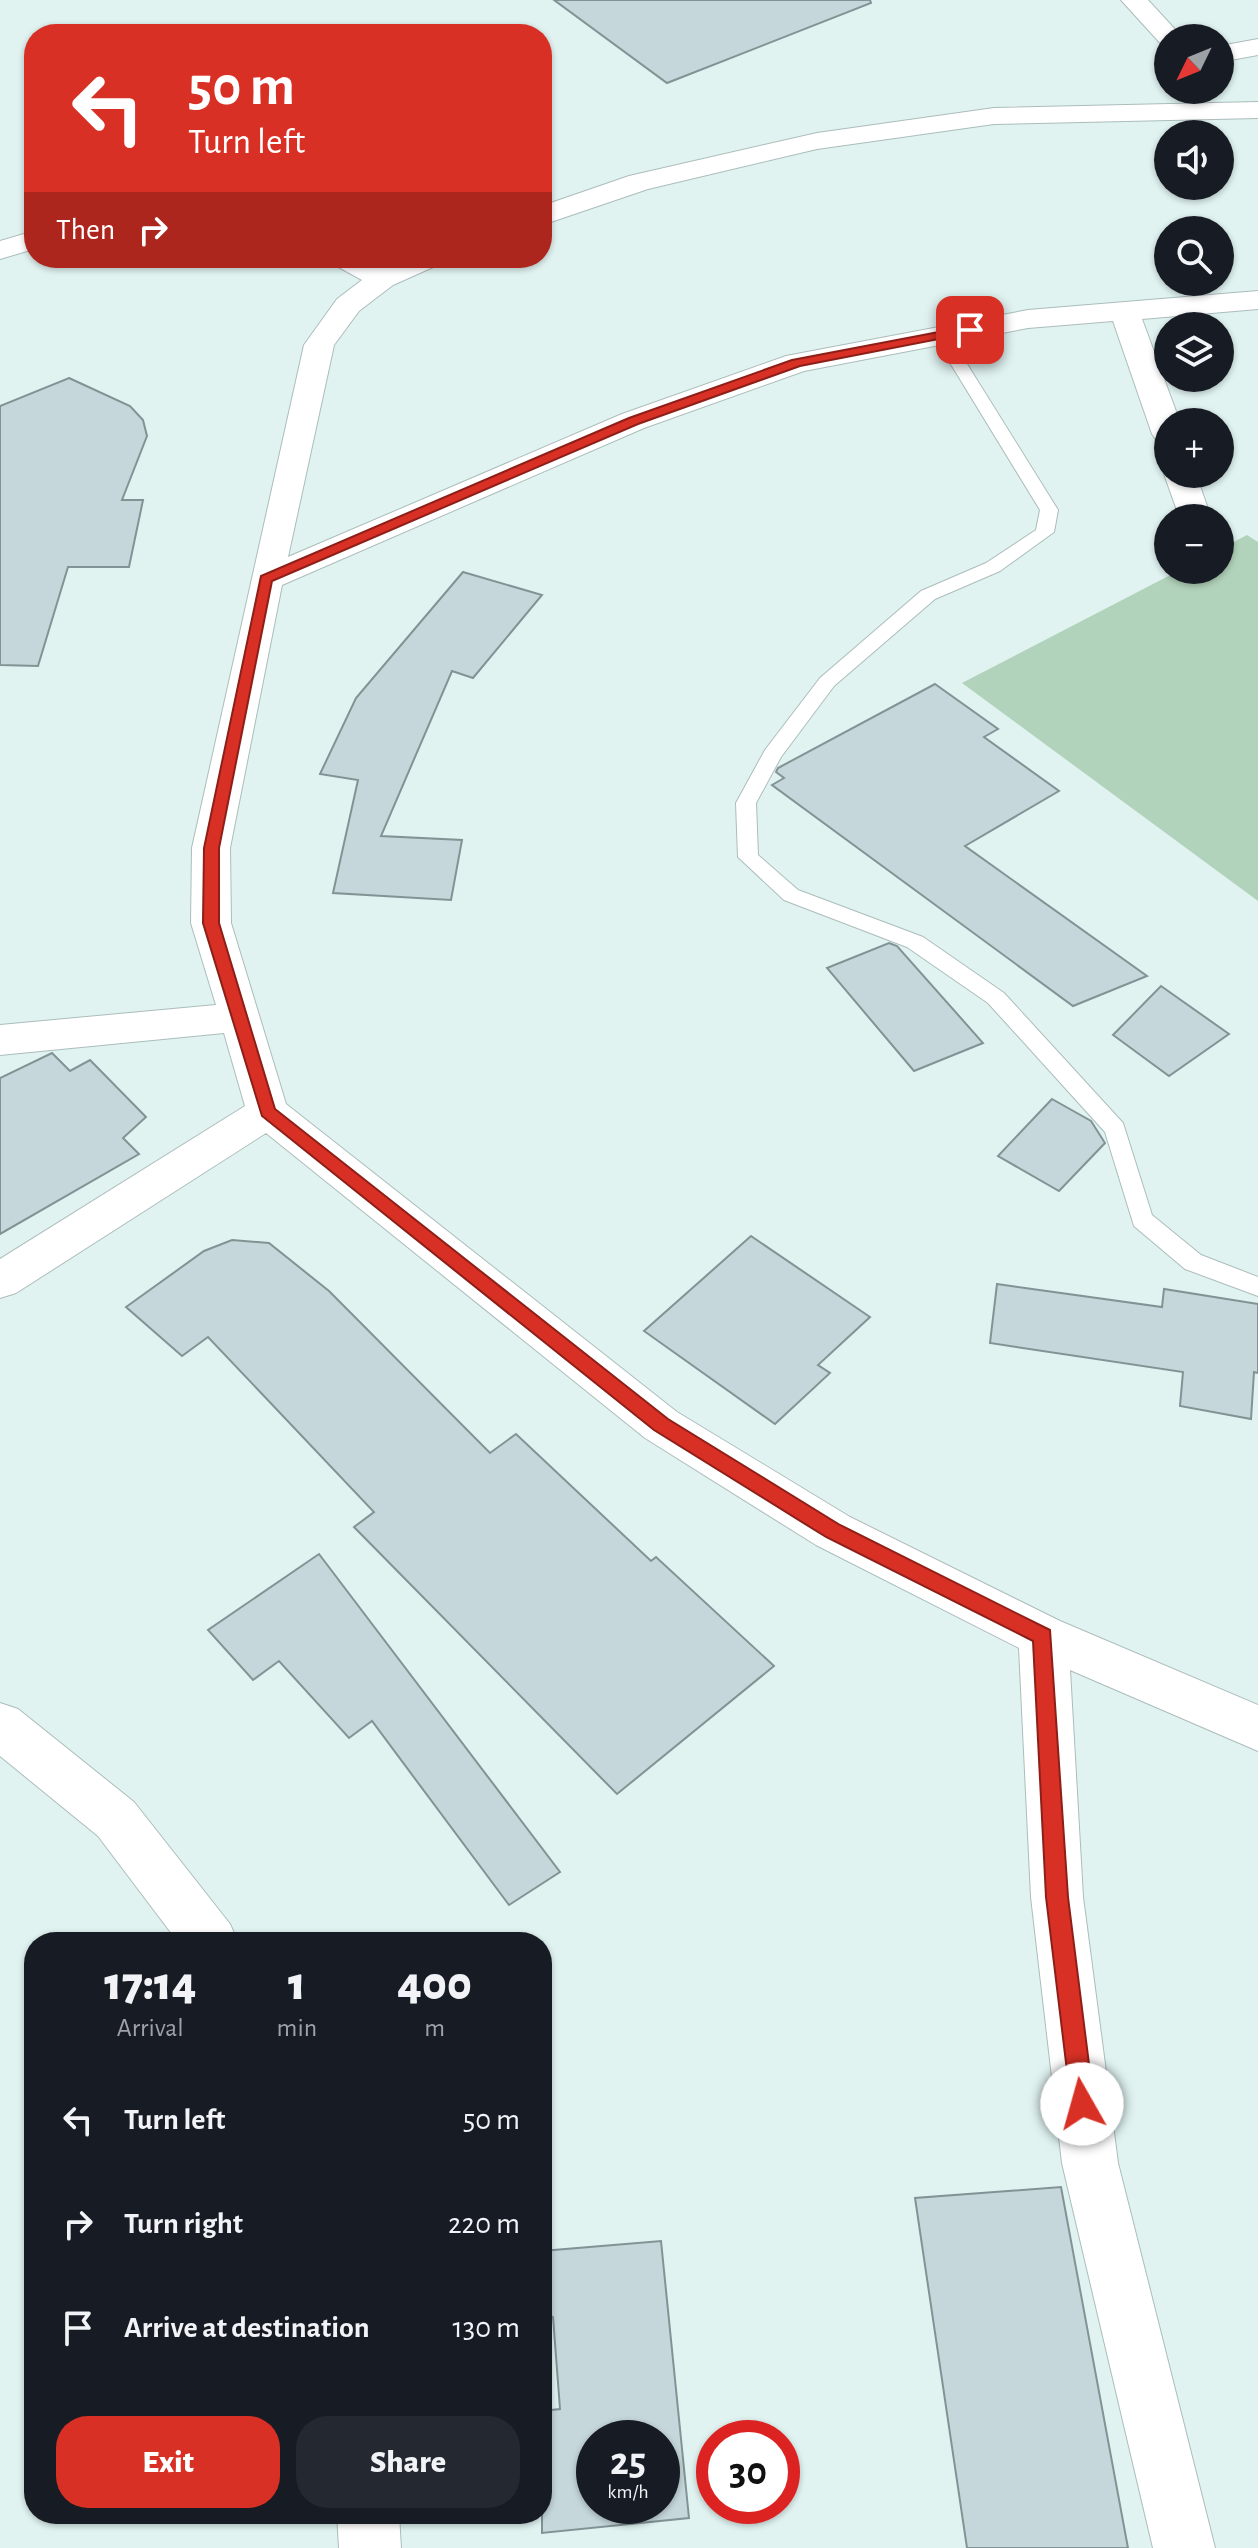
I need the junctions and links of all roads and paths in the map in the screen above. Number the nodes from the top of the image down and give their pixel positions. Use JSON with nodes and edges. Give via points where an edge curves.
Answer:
{"nodes":[{"id":1,"x":1134,"y":0,"type":"edge"},
{"id":2,"x":1157,"y":24,"type":"edge"},
{"id":3,"x":1258,"y":47,"type":"edge"},
{"id":4,"x":1234,"y":51,"type":"edge"},
{"id":5,"x":1238,"y":103,"type":"edge"},
{"id":6,"x":552,"y":212,"type":"edge"},
{"id":7,"x":24,"y":243,"type":"edge"},
{"id":8,"x":0,"y":250,"type":"edge"},
{"id":9,"x":362,"y":268,"type":"edge"},
{"id":10,"x":407,"y":268,"type":"edge"},
{"id":11,"x":382,"y":279,"type":"junction"},
{"id":12,"x":1258,"y":300,"type":"edge"},
{"id":13,"x":1124,"y":310,"type":"junction"},
{"id":14,"x":941,"y":335,"type":"junction"},
{"id":15,"x":1159,"y":408,"type":"edge"},
{"id":16,"x":266,"y":579,"type":"junction"},
{"id":17,"x":239,"y":1017,"type":"junction"},
{"id":18,"x":0,"y":1040,"type":"edge"},
{"id":19,"x":268,"y":1112,"type":"junction"},
{"id":20,"x":0,"y":1281,"type":"edge"},
{"id":21,"x":1258,"y":1287,"type":"edge"},
{"id":22,"x":1043,"y":1636,"type":"junction"},
{"id":23,"x":0,"y":1725,"type":"edge"},
{"id":24,"x":1258,"y":1729,"type":"edge"},
{"id":25,"x":203,"y":1932,"type":"edge"},
{"id":26,"x":369,"y":2524,"type":"edge"},
{"id":27,"x":370,"y":2548,"type":"edge"},
{"id":28,"x":1184,"y":2548,"type":"edge"}],
"edges":[{"from":1,"to":2,"type":"street"},
{"from":3,"to":4,"type":"street"},
{"from":5,"to":6,"type":"street","via":[[994,116],[817,141],[639,182]]},
{"from":7,"to":8,"type":"street"},
{"from":9,"to":11,"type":"street"},
{"from":10,"to":11,"type":"street"},
{"from":11,"to":16,"type":"street","via":[[348,305],[319,345]]},
{"from":12,"to":13,"type":"street"},
{"from":13,"to":14,"type":"street","via":[[1028,319]]},
{"from":13,"to":15,"type":"street"},
{"from":14,"to":16,"type":"street","via":[[797,363],[633,421]]},
{"from":14,"to":21,"type":"lane","via":[[1049,510],[1045,532],[993,567],[928,595],[827,682],[772,755],[746,803],[748,857],[791,895],[915,942],[996,998],[1115,1129],[1142,1220],[1193,1262]]},
{"from":16,"to":17,"type":"street","via":[[211,848],[211,923]]},
{"from":17,"to":18,"type":"street"},
{"from":17,"to":19,"type":"street"},
{"from":19,"to":20,"type":"street"},
{"from":19,"to":22,"type":"street","via":[[661,1425],[833,1531]]},
{"from":22,"to":24,"type":"street"},
{"from":22,"to":28,"type":"street","via":[[1057,1897],[1090,2163]]},
{"from":23,"to":25,"type":"street","via":[[116,1819]]},
{"from":26,"to":27,"type":"street"}]}
